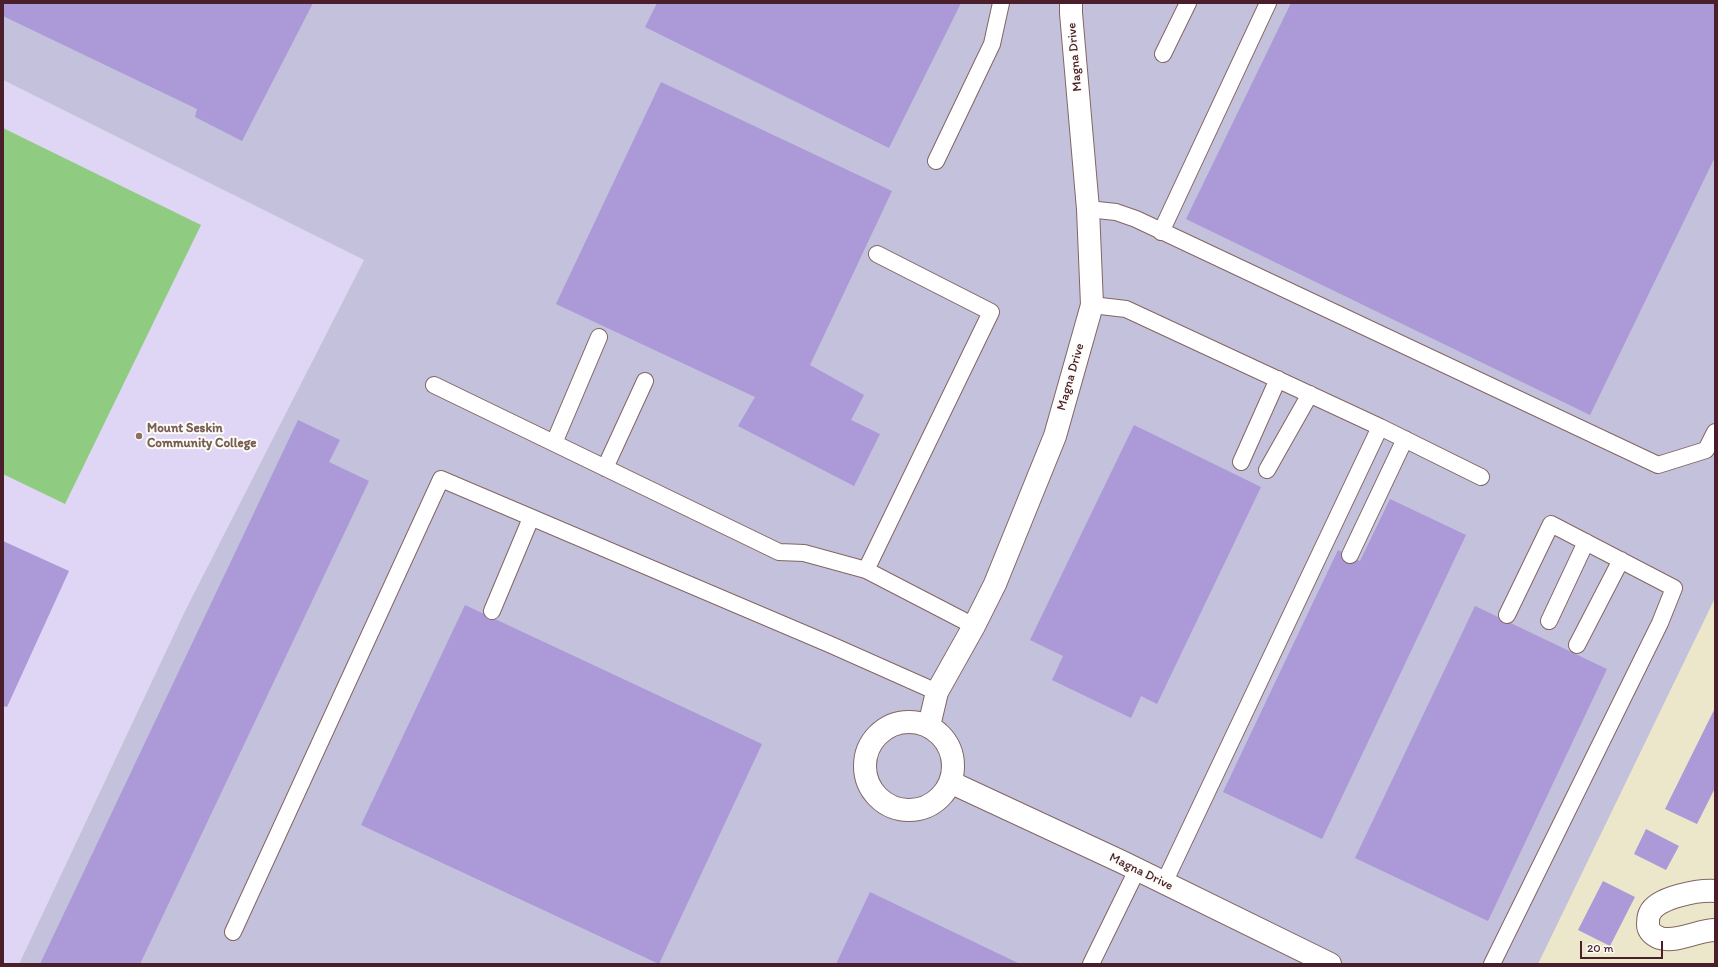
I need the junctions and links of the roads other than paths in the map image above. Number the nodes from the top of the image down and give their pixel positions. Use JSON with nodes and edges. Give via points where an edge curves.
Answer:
{"nodes":[{"id":1,"x":1001,"y":3,"type":"edge"},
{"id":2,"x":1071,"y":3,"type":"edge"},
{"id":3,"x":1188,"y":3,"type":"edge"},
{"id":4,"x":1268,"y":3,"type":"edge"},
{"id":5,"x":1163,"y":54,"type":"dead end"},
{"id":6,"x":936,"y":161,"type":"dead end"},
{"id":7,"x":1088,"y":209,"type":"junction"},
{"id":8,"x":1161,"y":232,"type":"junction"},
{"id":9,"x":877,"y":254,"type":"dead end"},
{"id":10,"x":1092,"y":305,"type":"junction"},
{"id":11,"x":599,"y":337,"type":"dead end"},
{"id":12,"x":1278,"y":379,"type":"junction"},
{"id":13,"x":645,"y":381,"type":"dead end"},
{"id":14,"x":434,"y":385,"type":"dead end"},
{"id":15,"x":1310,"y":394,"type":"junction"},
{"id":16,"x":1380,"y":427,"type":"junction"},
{"id":17,"x":1715,"y":432,"type":"edge"},
{"id":18,"x":1405,"y":439,"type":"junction"},
{"id":19,"x":554,"y":443,"type":"junction"},
{"id":20,"x":1242,"y":462,"type":"dead end"},
{"id":21,"x":605,"y":468,"type":"junction"},
{"id":22,"x":1267,"y":470,"type":"dead end"},
{"id":23,"x":1481,"y":477,"type":"dead end"},
{"id":24,"x":531,"y":518,"type":"junction"},
{"id":25,"x":1586,"y":542,"type":"junction"},
{"id":26,"x":1350,"y":555,"type":"dead end"},
{"id":27,"x":1620,"y":560,"type":"junction"},
{"id":28,"x":866,"y":570,"type":"junction"},
{"id":29,"x":492,"y":611,"type":"dead end"},
{"id":30,"x":1507,"y":615,"type":"dead end"},
{"id":31,"x":1549,"y":621,"type":"dead end"},
{"id":32,"x":974,"y":626,"type":"junction"},
{"id":33,"x":1577,"y":645,"type":"dead end"},
{"id":34,"x":937,"y":692,"type":"junction"},
{"id":35,"x":929,"y":726,"type":"junction"},
{"id":36,"x":950,"y":782,"type":"junction"},
{"id":37,"x":1137,"y":870,"type":"junction"},
{"id":38,"x":1164,"y":883,"type":"junction"},
{"id":39,"x":1715,"y":890,"type":"edge"},
{"id":40,"x":1715,"y":930,"type":"edge"},
{"id":41,"x":233,"y":932,"type":"dead end"},
{"id":42,"x":1091,"y":964,"type":"edge"},
{"id":43,"x":1330,"y":964,"type":"edge"},
{"id":44,"x":1492,"y":964,"type":"edge"}],
"edges":[{"from":1,"to":6,"type":"lane","via":[[992,44]]},
{"from":2,"to":7,"type":"street","name":"Magna Drive"},
{"from":3,"to":5,"type":"lane"},
{"from":4,"to":8,"type":"lane"},
{"from":7,"to":8,"type":"lane","via":[[1116,212]]},
{"from":7,"to":10,"type":"street","name":"Magna Drive"},
{"from":8,"to":17,"type":"lane","via":[[1658,465],[1706,450]]},
{"from":9,"to":28,"type":"lane","via":[[991,312]]},
{"from":10,"to":12,"type":"lane","via":[[1126,309]]},
{"from":10,"to":32,"type":"street","name":"Magna Drive","via":[[1055,436],[995,584]]},
{"from":11,"to":19,"type":"lane"},
{"from":12,"to":15,"type":"lane"},
{"from":12,"to":20,"type":"lane"},
{"from":13,"to":21,"type":"lane"},
{"from":14,"to":19,"type":"lane"},
{"from":15,"to":16,"type":"lane"},
{"from":15,"to":22,"type":"lane"},
{"from":16,"to":18,"type":"lane"},
{"from":16,"to":38,"type":"lane"},
{"from":18,"to":23,"type":"lane"},
{"from":18,"to":26,"type":"lane"},
{"from":19,"to":21,"type":"lane"},
{"from":21,"to":28,"type":"lane","via":[[779,552],[804,554]]},
{"from":24,"to":29,"type":"lane"},
{"from":24,"to":34,"type":"lane"},
{"from":24,"to":41,"type":"lane","via":[[441,479]]},
{"from":25,"to":27,"type":"lane"},
{"from":25,"to":30,"type":"lane","via":[[1551,524]]},
{"from":25,"to":31,"type":"lane"},
{"from":27,"to":33,"type":"lane"},
{"from":27,"to":44,"type":"lane","via":[[1674,588],[1660,623]]},
{"from":28,"to":32,"type":"lane"},
{"from":32,"to":34,"type":"street","name":"Magna Drive"},
{"from":34,"to":35,"type":"street","name":"Magna Drive"},
{"from":35,"to":36,"type":"street","via":[[948,744],[953,769]]},
{"from":35,"to":36,"type":"street","via":[[915,722],[899,722],[886,728],[874,739],[867,752],[865,767],[868,782],[876,795],[887,804],[901,810],[917,809],[931,804],[943,795]]},
{"from":36,"to":37,"type":"street","name":"Magna Drive"},
{"from":37,"to":38,"type":"street","name":"Magna Drive"},
{"from":37,"to":42,"type":"lane"},
{"from":38,"to":43,"type":"street","name":"Magna Drive"},
{"from":39,"to":40,"type":"street","via":[[1693,892],[1658,904],[1649,913],[1648,928],[1652,934],[1660,938],[1670,939]]}]}
